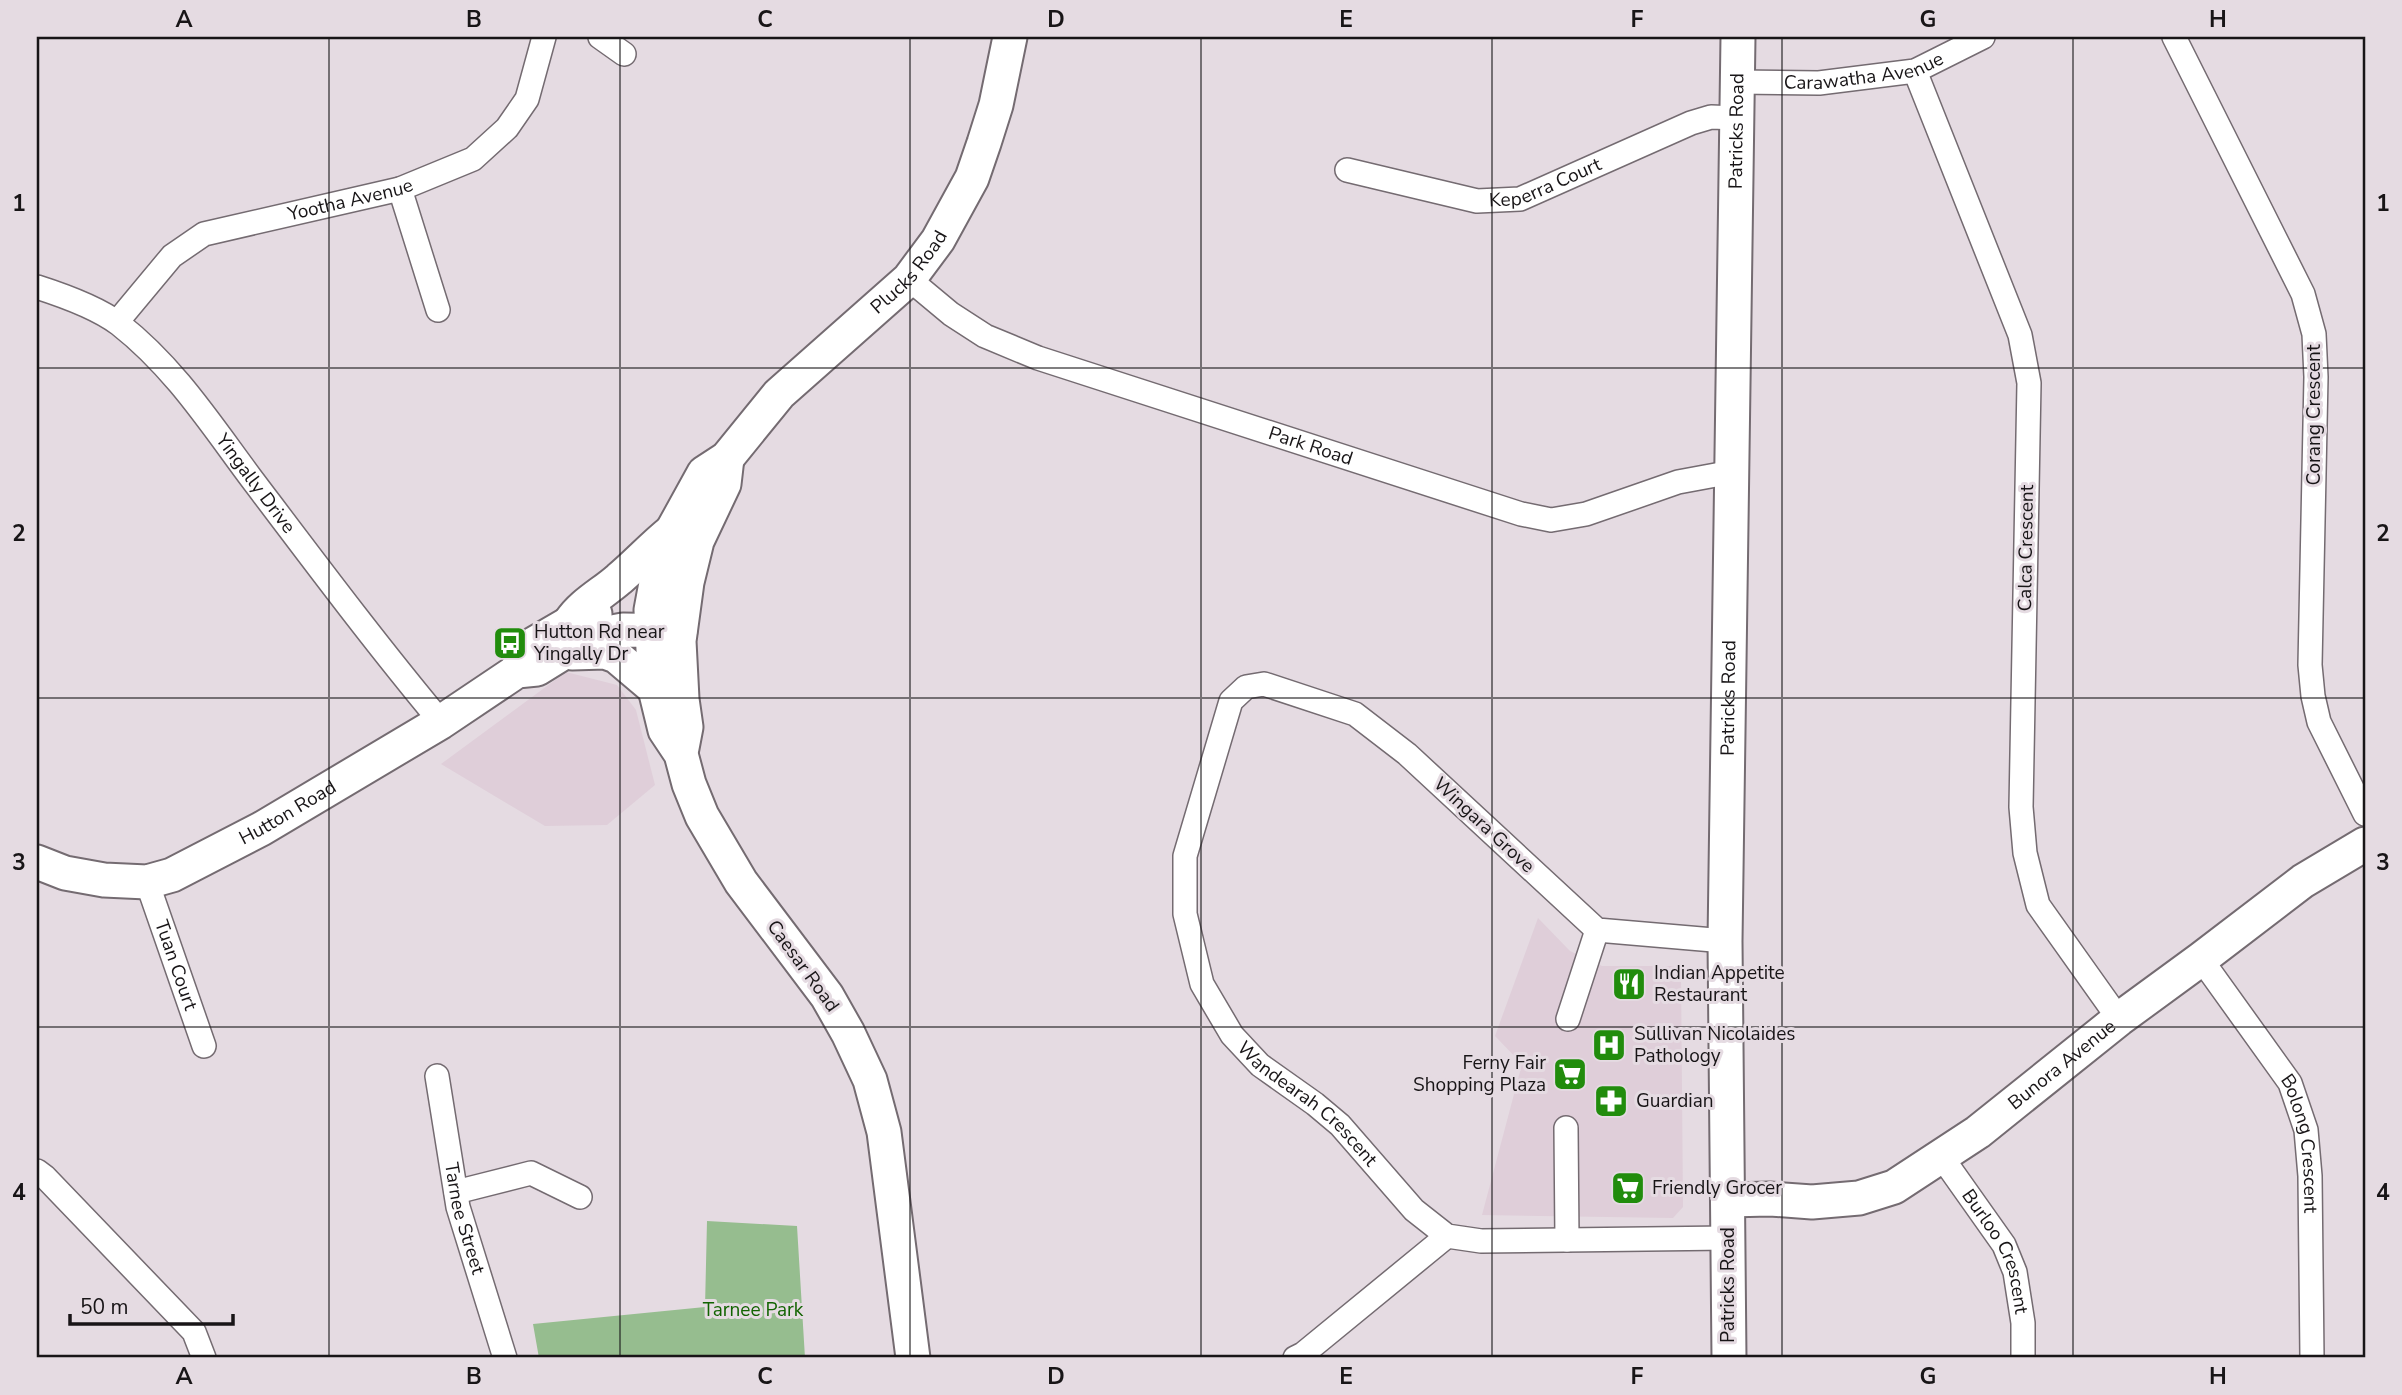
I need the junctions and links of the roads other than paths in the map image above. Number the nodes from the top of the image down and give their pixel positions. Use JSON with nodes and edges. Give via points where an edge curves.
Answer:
{"nodes":[{"id":1,"x":544,"y":37,"type":"edge"},
{"id":2,"x":600,"y":37,"type":"edge"},
{"id":3,"x":1010,"y":37,"type":"edge"},
{"id":4,"x":1738,"y":37,"type":"edge"},
{"id":5,"x":1983,"y":37,"type":"edge"},
{"id":6,"x":2174,"y":37,"type":"edge"},
{"id":7,"x":624,"y":54,"type":"dead end"},
{"id":8,"x":1914,"y":71,"type":"junction"},
{"id":9,"x":1737,"y":82,"type":"junction"},
{"id":10,"x":1737,"y":118,"type":"junction"},
{"id":11,"x":1347,"y":170,"type":"dead end"},
{"id":12,"x":400,"y":189,"type":"junction"},
{"id":13,"x":909,"y":279,"type":"junction"},
{"id":14,"x":37,"y":287,"type":"edge"},
{"id":15,"x":438,"y":310,"type":"dead end"},
{"id":16,"x":117,"y":322,"type":"junction"},
{"id":17,"x":727,"y":458,"type":"junction"},
{"id":18,"x":1732,"y":472,"type":"junction"},
{"id":19,"x":672,"y":531,"type":"junction"},
{"id":20,"x":666,"y":620,"type":"junction"},
{"id":21,"x":565,"y":639,"type":"junction"},
{"id":22,"x":1247,"y":687,"type":"joint"},
{"id":23,"x":654,"y":689,"type":"junction"},
{"id":24,"x":441,"y":722,"type":"junction"},
{"id":25,"x":681,"y":754,"type":"junction"},
{"id":26,"x":2365,"y":814,"type":"edge"},
{"id":27,"x":2365,"y":844,"type":"edge"},
{"id":28,"x":37,"y":862,"type":"edge"},
{"id":29,"x":147,"y":882,"type":"junction"},
{"id":30,"x":1597,"y":930,"type":"junction"},
{"id":31,"x":1725,"y":941,"type":"junction"},
{"id":32,"x":2201,"y":960,"type":"junction"},
{"id":33,"x":1568,"y":1019,"type":"dead end"},
{"id":34,"x":2119,"y":1019,"type":"junction"},
{"id":35,"x":204,"y":1046,"type":"dead end"},
{"id":36,"x":437,"y":1076,"type":"dead end"},
{"id":37,"x":1566,"y":1128,"type":"dead end"},
{"id":38,"x":1941,"y":1156,"type":"junction"},
{"id":39,"x":37,"y":1171,"type":"edge"},
{"id":40,"x":456,"y":1192,"type":"junction"},
{"id":41,"x":580,"y":1197,"type":"dead end"},
{"id":42,"x":1728,"y":1200,"type":"junction"},
{"id":43,"x":1447,"y":1236,"type":"junction"},
{"id":44,"x":1728,"y":1238,"type":"junction"},
{"id":45,"x":1567,"y":1240,"type":"junction"},
{"id":46,"x":204,"y":1358,"type":"edge"},
{"id":47,"x":505,"y":1358,"type":"edge"},
{"id":48,"x":913,"y":1358,"type":"edge"},
{"id":49,"x":1295,"y":1358,"type":"edge"},
{"id":50,"x":1729,"y":1358,"type":"edge"},
{"id":51,"x":2024,"y":1358,"type":"edge"},
{"id":52,"x":2312,"y":1358,"type":"edge"}],
"edges":[{"from":1,"to":12,"type":"street","name":"Yootha Avenue","via":[[527,99],[507,128],[473,159]]},
{"from":2,"to":7,"type":"street"},
{"from":3,"to":13,"type":"street","name":"Plucks Road","via":[[996,105],[972,178],[955,212]]},
{"from":4,"to":9,"type":"street","name":"Patricks Road"},
{"from":5,"to":8,"type":"street","name":"Carawatha Avenue"},
{"from":6,"to":26,"type":"street","name":"Corang Crescent","via":[[2303,294],[2314,334],[2313,696],[2319,722]]},
{"from":8,"to":9,"type":"street","name":"Carawatha Avenue","via":[[1819,83]]},
{"from":8,"to":34,"type":"street","name":"Calca Crescent","via":[[2020,335],[2029,383],[2021,807],[2025,853],[2038,905]]},
{"from":9,"to":10,"type":"street","name":"Patricks Road"},
{"from":10,"to":11,"type":"street","name":"Keperra Court","via":[[1691,122],[1520,199],[1477,201]]},
{"from":10,"to":18,"type":"street","name":"Patricks Road"},
{"from":12,"to":15,"type":"street"},
{"from":12,"to":16,"type":"street","name":"Yootha Avenue","via":[[205,234],[172,256]]},
{"from":13,"to":17,"type":"street","name":"Plucks Road","via":[[779,394]]},
{"from":13,"to":18,"type":"street","name":"Park Road","via":[[985,336],[1038,358],[1521,514],[1551,520],[1586,514],[1678,482]]},
{"from":14,"to":16,"type":"street","name":"Yingally Drive"},
{"from":16,"to":24,"type":"street","name":"Yingally Drive","via":[[182,384]]},
{"from":17,"to":19,"type":"street","name":"Plucks Road","via":[[704,473]]},
{"from":17,"to":20,"type":"street","name":"Plucks Road","via":[[724,484]]},
{"from":18,"to":31,"type":"street","name":"Patricks Road"},
{"from":19,"to":20,"type":"street","name":"Plucks Road"},
{"from":19,"to":21,"type":"street","via":[[621,578],[580,607]]},
{"from":20,"to":21,"type":"street","name":"Hutton Road","via":[[629,609],[585,616]]},
{"from":20,"to":23,"type":"street","name":"Caesar Road"},
{"from":20,"to":25,"type":"street","name":"Caesar Road","via":[[686,727]]},
{"from":21,"to":23,"type":"street","via":[[616,656]]},
{"from":21,"to":24,"type":"street","name":"Hutton Road","via":[[537,669],[517,671]]},
{"from":22,"to":30,"type":"street","name":"Wingara Grove","via":[[1264,684],[1355,715],[1407,754]]},
{"from":22,"to":43,"type":"street","name":"Wandearah Crescent","via":[[1231,701],[1185,856],[1185,914],[1202,984],[1232,1035],[1260,1065],[1340,1125],[1414,1210]]},
{"from":23,"to":25,"type":"street","name":"Caesar Road","via":[[665,730]]},
{"from":24,"to":29,"type":"street","name":"Hutton Road","via":[[261,830],[172,875]]},
{"from":25,"to":48,"type":"street","name":"Caesar Road","via":[[689,784],[716,843],[827,996],[870,1080],[884,1132]]},
{"from":27,"to":32,"type":"street","name":"Bunora Avenue","via":[[2302,881]]},
{"from":28,"to":29,"type":"street","name":"Hutton Road","via":[[65,873]]},
{"from":29,"to":35,"type":"street","name":"Tuan Court"},
{"from":30,"to":31,"type":"street"},
{"from":30,"to":33,"type":"street"},
{"from":31,"to":42,"type":"street","name":"Patricks Road"},
{"from":32,"to":34,"type":"street","name":"Bunora Avenue"},
{"from":32,"to":52,"type":"street","name":"Bolong Crescent","via":[[2290,1083],[2306,1130]]},
{"from":34,"to":38,"type":"street","name":"Bunora Avenue","via":[[1978,1132]]},
{"from":36,"to":40,"type":"street","name":"Tarnee Street"},
{"from":37,"to":45,"type":"street"},
{"from":38,"to":42,"type":"street","name":"Bunora Avenue","via":[[1894,1186],[1859,1198]]},
{"from":38,"to":51,"type":"street","name":"Burloo Crescent","via":[[2004,1245],[2015,1272]]},
{"from":39,"to":46,"type":"street","via":[[194,1332]]},
{"from":40,"to":41,"type":"street","via":[[531,1173]]},
{"from":40,"to":47,"type":"street","name":"Tarnee Street"},
{"from":42,"to":44,"type":"street","name":"Patricks Road"},
{"from":43,"to":45,"type":"street","via":[[1481,1241]]},
{"from":43,"to":49,"type":"street"},
{"from":44,"to":45,"type":"street"},
{"from":44,"to":50,"type":"street","name":"Patricks Road"}]}
